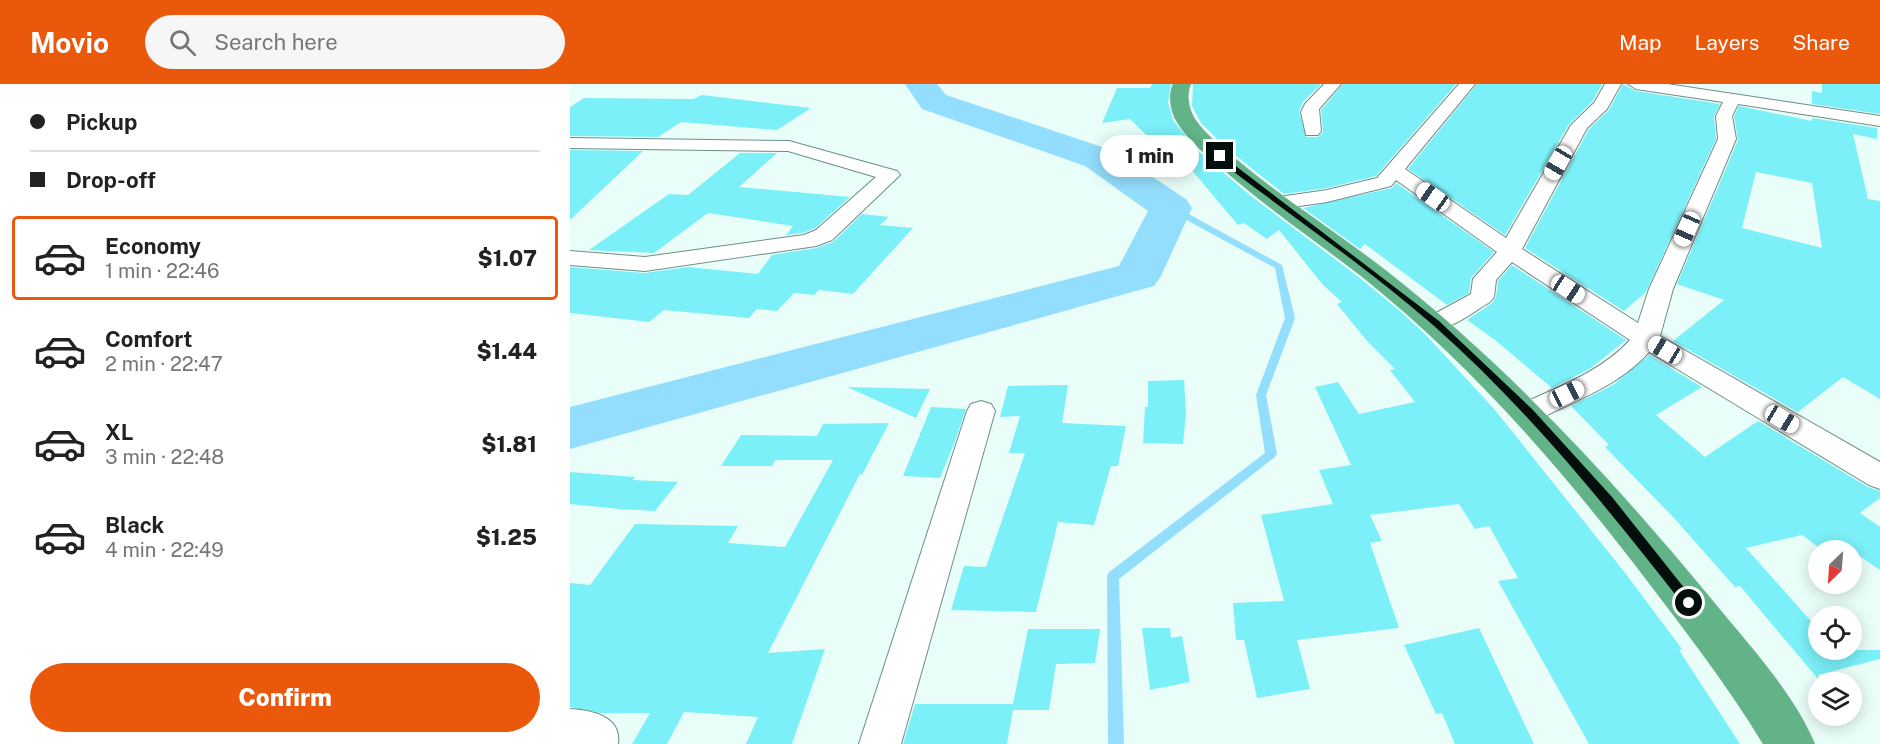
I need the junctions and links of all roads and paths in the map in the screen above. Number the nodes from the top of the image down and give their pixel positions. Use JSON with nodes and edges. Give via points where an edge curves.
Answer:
{"nodes":[{"id":1,"x":1182,"y":84,"type":"edge"},
{"id":2,"x":1333,"y":84,"type":"edge"},
{"id":3,"x":1467,"y":84,"type":"edge"},
{"id":4,"x":1613,"y":84,"type":"edge"},
{"id":5,"x":1636,"y":84,"type":"edge"},
{"id":6,"x":1732,"y":99,"type":"junction"},
{"id":7,"x":1880,"y":121,"type":"edge"},
{"id":8,"x":1312,"y":131,"type":"dead end"},
{"id":9,"x":570,"y":143,"type":"edge"},
{"id":10,"x":1394,"y":170,"type":"junction"},
{"id":11,"x":1279,"y":203,"type":"junction"},
{"id":12,"x":1510,"y":252,"type":"junction"},
{"id":13,"x":570,"y":258,"type":"edge"},
{"id":14,"x":1436,"y":323,"type":"junction"},
{"id":15,"x":1646,"y":339,"type":"junction"},
{"id":16,"x":981,"y":411,"type":"dead end"},
{"id":17,"x":1529,"y":412,"type":"junction"},
{"id":18,"x":1880,"y":477,"type":"edge"},
{"id":19,"x":570,"y":729,"type":"edge"},
{"id":20,"x":597,"y":744,"type":"edge"},
{"id":21,"x":880,"y":744,"type":"edge"},
{"id":22,"x":1791,"y":744,"type":"edge"}],
"edges":[{"from":1,"to":11,"type":"highway","via":[[1179,99],[1185,119],[1236,171]]},
{"from":2,"to":8,"type":"street","via":[[1311,107]]},
{"from":3,"to":10,"type":"street"},
{"from":4,"to":12,"type":"street","via":[[1601,106],[1580,125]]},
{"from":5,"to":6,"type":"street"},
{"from":6,"to":7,"type":"street"},
{"from":6,"to":15,"type":"street","via":[[1724,116],[1727,139],[1658,296]]},
{"from":9,"to":13,"type":"street","via":[[789,146],[890,175],[824,235],[808,241],[645,264]]},
{"from":10,"to":11,"type":"street","via":[[1384,182]]},
{"from":10,"to":12,"type":"street"},
{"from":11,"to":14,"type":"highway"},
{"from":12,"to":14,"type":"street","via":[[1485,279],[1479,300]]},
{"from":12,"to":15,"type":"street"},
{"from":14,"to":17,"type":"highway"},
{"from":15,"to":17,"type":"street","via":[[1629,358],[1604,376]]},
{"from":15,"to":18,"type":"street"},
{"from":16,"to":21,"type":"street"},
{"from":17,"to":22,"type":"highway","via":[[1615,510],[1760,694]]},
{"from":19,"to":20,"type":"street","via":[[591,731],[598,738]]}]}
